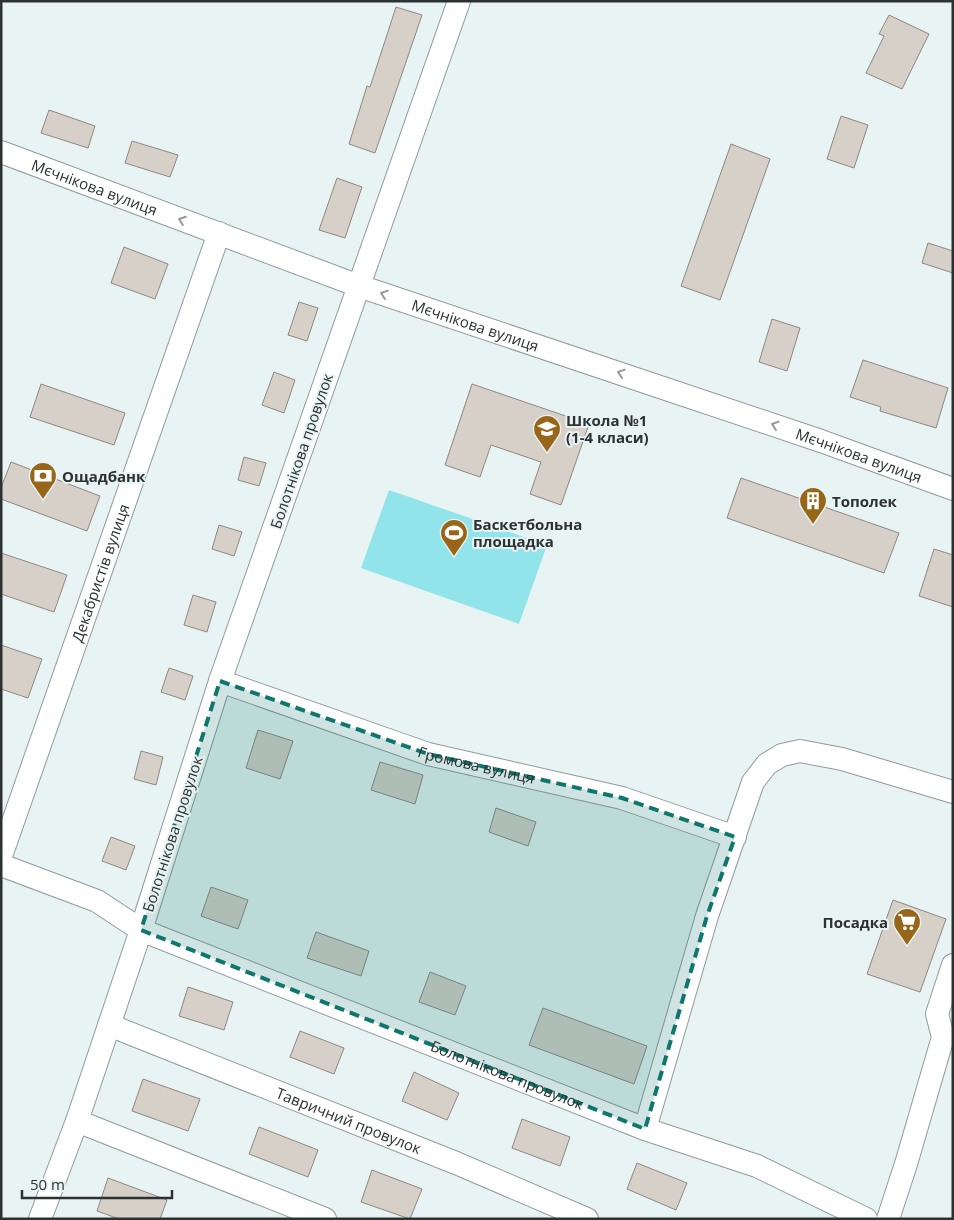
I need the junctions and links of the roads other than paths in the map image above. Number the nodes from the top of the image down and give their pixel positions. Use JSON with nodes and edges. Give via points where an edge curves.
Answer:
{"nodes":[{"id":1,"x":460,"y":1,"type":"edge"},
{"id":2,"x":1,"y":152,"type":"edge"},
{"id":3,"x":219,"y":233,"type":"junction"},
{"id":4,"x":360,"y":286,"type":"junction"},
{"id":5,"x":953,"y":489,"type":"edge"},
{"id":6,"x":220,"y":681,"type":"junction"},
{"id":7,"x":953,"y":792,"type":"edge"},
{"id":8,"x":735,"y":838,"type":"junction"},
{"id":9,"x":1,"y":856,"type":"edge"},
{"id":10,"x":1,"y":865,"type":"edge"},
{"id":11,"x":141,"y":930,"type":"junction"},
{"id":12,"x":953,"y":965,"type":"edge"},
{"id":13,"x":109,"y":1025,"type":"junction"},
{"id":14,"x":77,"y":1121,"type":"junction"},
{"id":15,"x":645,"y":1129,"type":"junction"},
{"id":16,"x":40,"y":1219,"type":"edge"},
{"id":17,"x":325,"y":1219,"type":"edge"},
{"id":18,"x":587,"y":1219,"type":"edge"},
{"id":19,"x":866,"y":1219,"type":"edge"},
{"id":20,"x":888,"y":1219,"type":"edge"}],
"edges":[{"from":1,"to":4,"type":"street","name":"Болотнікова провулок"},
{"from":3,"to":2,"type":"street","name":"Мєчнікова вулиця","one_way":true},
{"from":3,"to":4,"type":"street","name":"Мєчнікова вулиця"},
{"from":3,"to":9,"type":"street","name":"Декабристів вулиця"},
{"from":5,"to":4,"type":"street","name":"Мєчнікова вулиця","one_way":true,"via":[[821,440]]},
{"from":4,"to":6,"type":"street","name":"Болотнікова провулок"},
{"from":6,"to":8,"type":"street","name":"Громова вулиця","via":[[428,754],[622,798]]},
{"from":6,"to":11,"type":"street","name":"Болотнікова провулок"},
{"from":7,"to":8,"type":"street","via":[[842,759],[800,751],[782,755],[767,764],[753,782]]},
{"from":8,"to":15,"type":"street","via":[[707,916]]},
{"from":10,"to":11,"type":"street","via":[[97,901]]},
{"from":11,"to":13,"type":"street"},
{"from":11,"to":15,"type":"street","name":"Болотнікова провулок"},
{"from":12,"to":20,"type":"street","via":[[937,1014],[943,1037]]},
{"from":13,"to":14,"type":"street"},
{"from":13,"to":18,"type":"street","name":"Тавричний провулок","via":[[456,1163]]},
{"from":14,"to":16,"type":"street"},
{"from":14,"to":17,"type":"street"},
{"from":15,"to":19,"type":"street","name":"Болотнікова провулок","via":[[757,1166]]}]}
